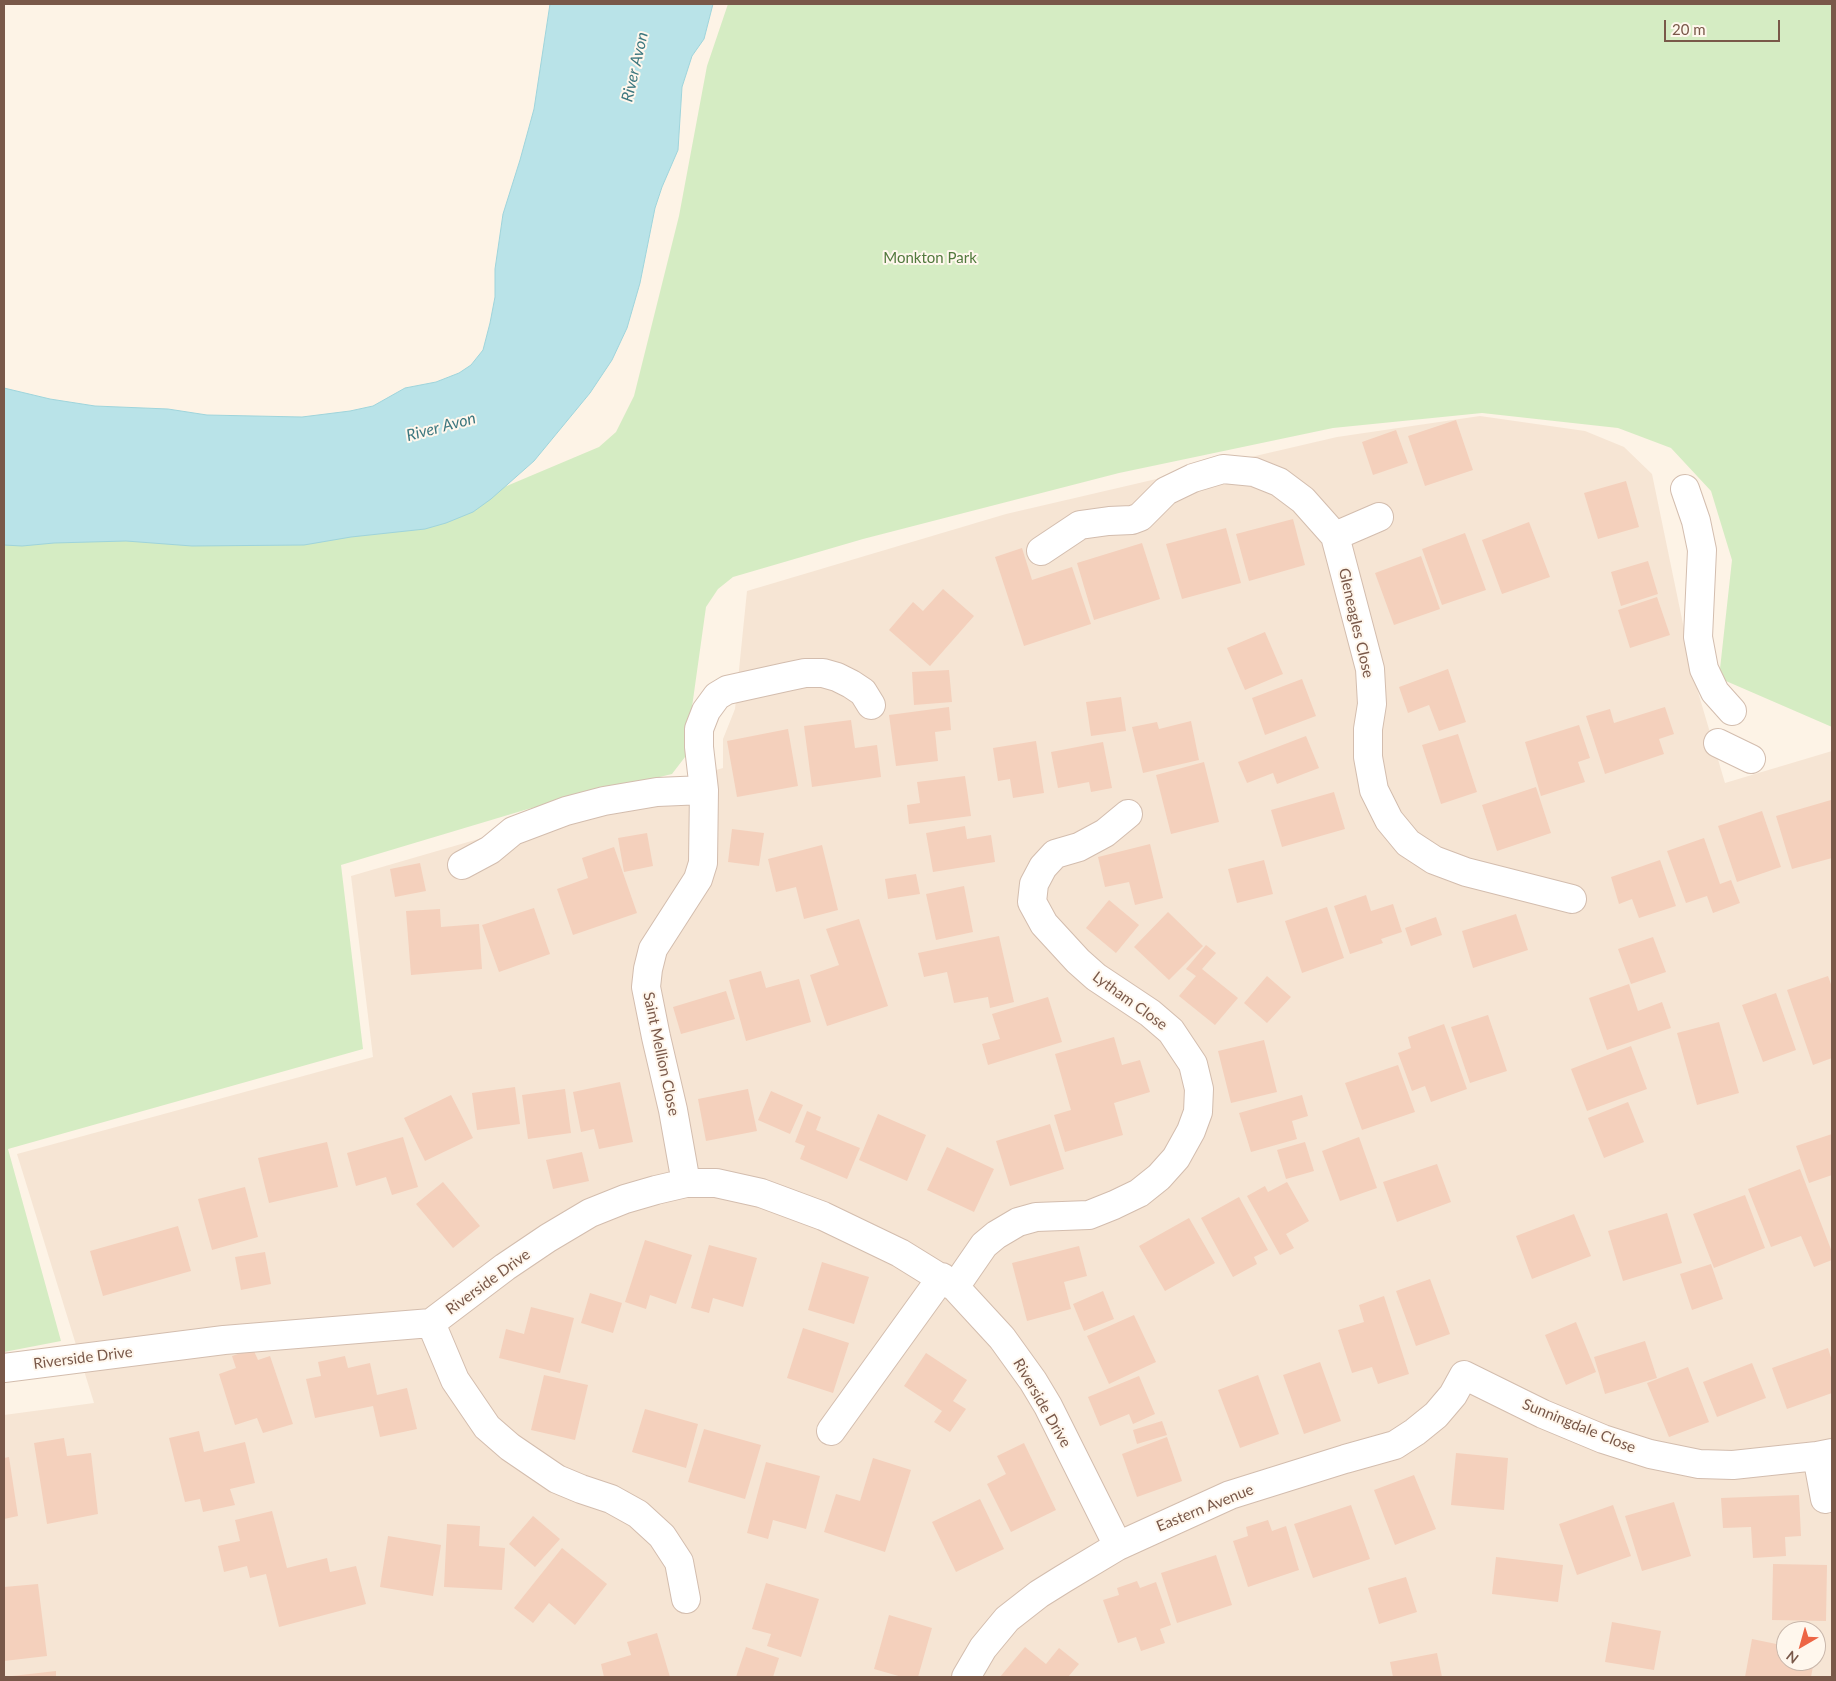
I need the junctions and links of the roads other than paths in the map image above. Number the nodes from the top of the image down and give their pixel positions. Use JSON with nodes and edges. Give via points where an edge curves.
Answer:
{"nodes":[{"id":1,"x":1685,"y":489,"type":"dead end"},
{"id":2,"x":1379,"y":517,"type":"dead end"},
{"id":3,"x":1335,"y":536,"type":"junction"},
{"id":4,"x":1041,"y":551,"type":"dead end"},
{"id":5,"x":871,"y":705,"type":"dead end"},
{"id":6,"x":1732,"y":711,"type":"dead end"},
{"id":7,"x":1718,"y":742,"type":"dead end"},
{"id":8,"x":1750,"y":759,"type":"dead end"},
{"id":9,"x":704,"y":790,"type":"junction"},
{"id":10,"x":1128,"y":814,"type":"dead end"},
{"id":11,"x":462,"y":865,"type":"dead end"},
{"id":12,"x":1572,"y":899,"type":"dead end"},
{"id":13,"x":686,"y":1183,"type":"junction"},
{"id":14,"x":949,"y":1282,"type":"junction"},
{"id":15,"x":431,"y":1323,"type":"junction"},
{"id":16,"x":4,"y":1368,"type":"edge"},
{"id":17,"x":1464,"y":1376,"type":"joint"},
{"id":18,"x":831,"y":1431,"type":"dead end"},
{"id":19,"x":1825,"y":1455,"type":"edge"},
{"id":20,"x":1826,"y":1499,"type":"dead end"},
{"id":21,"x":1118,"y":1546,"type":"junction"},
{"id":22,"x":686,"y":1599,"type":"dead end"},
{"id":23,"x":966,"y":1677,"type":"edge"}],
"edges":[{"from":1,"to":6,"type":"street","via":[[1702,550],[1698,637],[1704,669],[1715,692]]},
{"from":2,"to":3,"type":"street"},
{"from":3,"to":4,"type":"street","via":[[1303,500],[1279,482],[1254,472],[1223,468],[1172,488],[1140,517],[1080,525]]},
{"from":3,"to":12,"type":"street","name":"Gleneagles Close","via":[[1370,669],[1372,704],[1368,757],[1374,790],[1389,820],[1408,843],[1434,860],[1466,872]]},
{"from":5,"to":9,"type":"street","name":"Saint Mellion Close","via":[[851,684],[823,673],[805,673],[727,690],[716,696],[699,728]]},
{"from":7,"to":8,"type":"street"},
{"from":9,"to":11,"type":"street","via":[[657,792],[566,811],[514,831],[490,850]]},
{"from":9,"to":13,"type":"street","name":"Saint Mellion Close","via":[[704,863],[698,879],[653,949],[646,987]]},
{"from":10,"to":14,"type":"street","name":"Lytham Close","via":[[1105,833],[1079,847],[1055,854],[1034,884],[1032,902],[1044,924],[1096,978],[1150,1013],[1171,1031],[1193,1064],[1199,1089],[1198,1112],[1191,1131],[1176,1158],[1139,1193],[1088,1215],[1036,1217],[1018,1222],[996,1235]]},
{"from":13,"to":14,"type":"street","name":"Riverside Drive","via":[[723,1184],[784,1201],[857,1231]]},
{"from":13,"to":15,"type":"street","name":"Riverside Drive","via":[[625,1199],[590,1213],[512,1262]]},
{"from":14,"to":18,"type":"street"},
{"from":14,"to":21,"type":"street","name":"Riverside Drive","via":[[1002,1338],[1033,1381]]},
{"from":15,"to":16,"type":"street","name":"Riverside Drive","via":[[224,1340]]},
{"from":15,"to":22,"type":"street","via":[[455,1380],[487,1427],[557,1479],[611,1499],[638,1514],[662,1536],[679,1562]]},
{"from":17,"to":19,"type":"street","name":"Sunningdale Close","via":[[1603,1439],[1675,1460],[1733,1465]]},
{"from":17,"to":21,"type":"street","name":"Eastern Avenue","via":[[1454,1395],[1436,1415],[1395,1445],[1230,1495]]},
{"from":19,"to":20,"type":"street","name":"Sunningdale Close"},
{"from":21,"to":23,"type":"street","name":"Eastern Avenue","via":[[1039,1594],[1008,1619],[983,1648]]}]}
